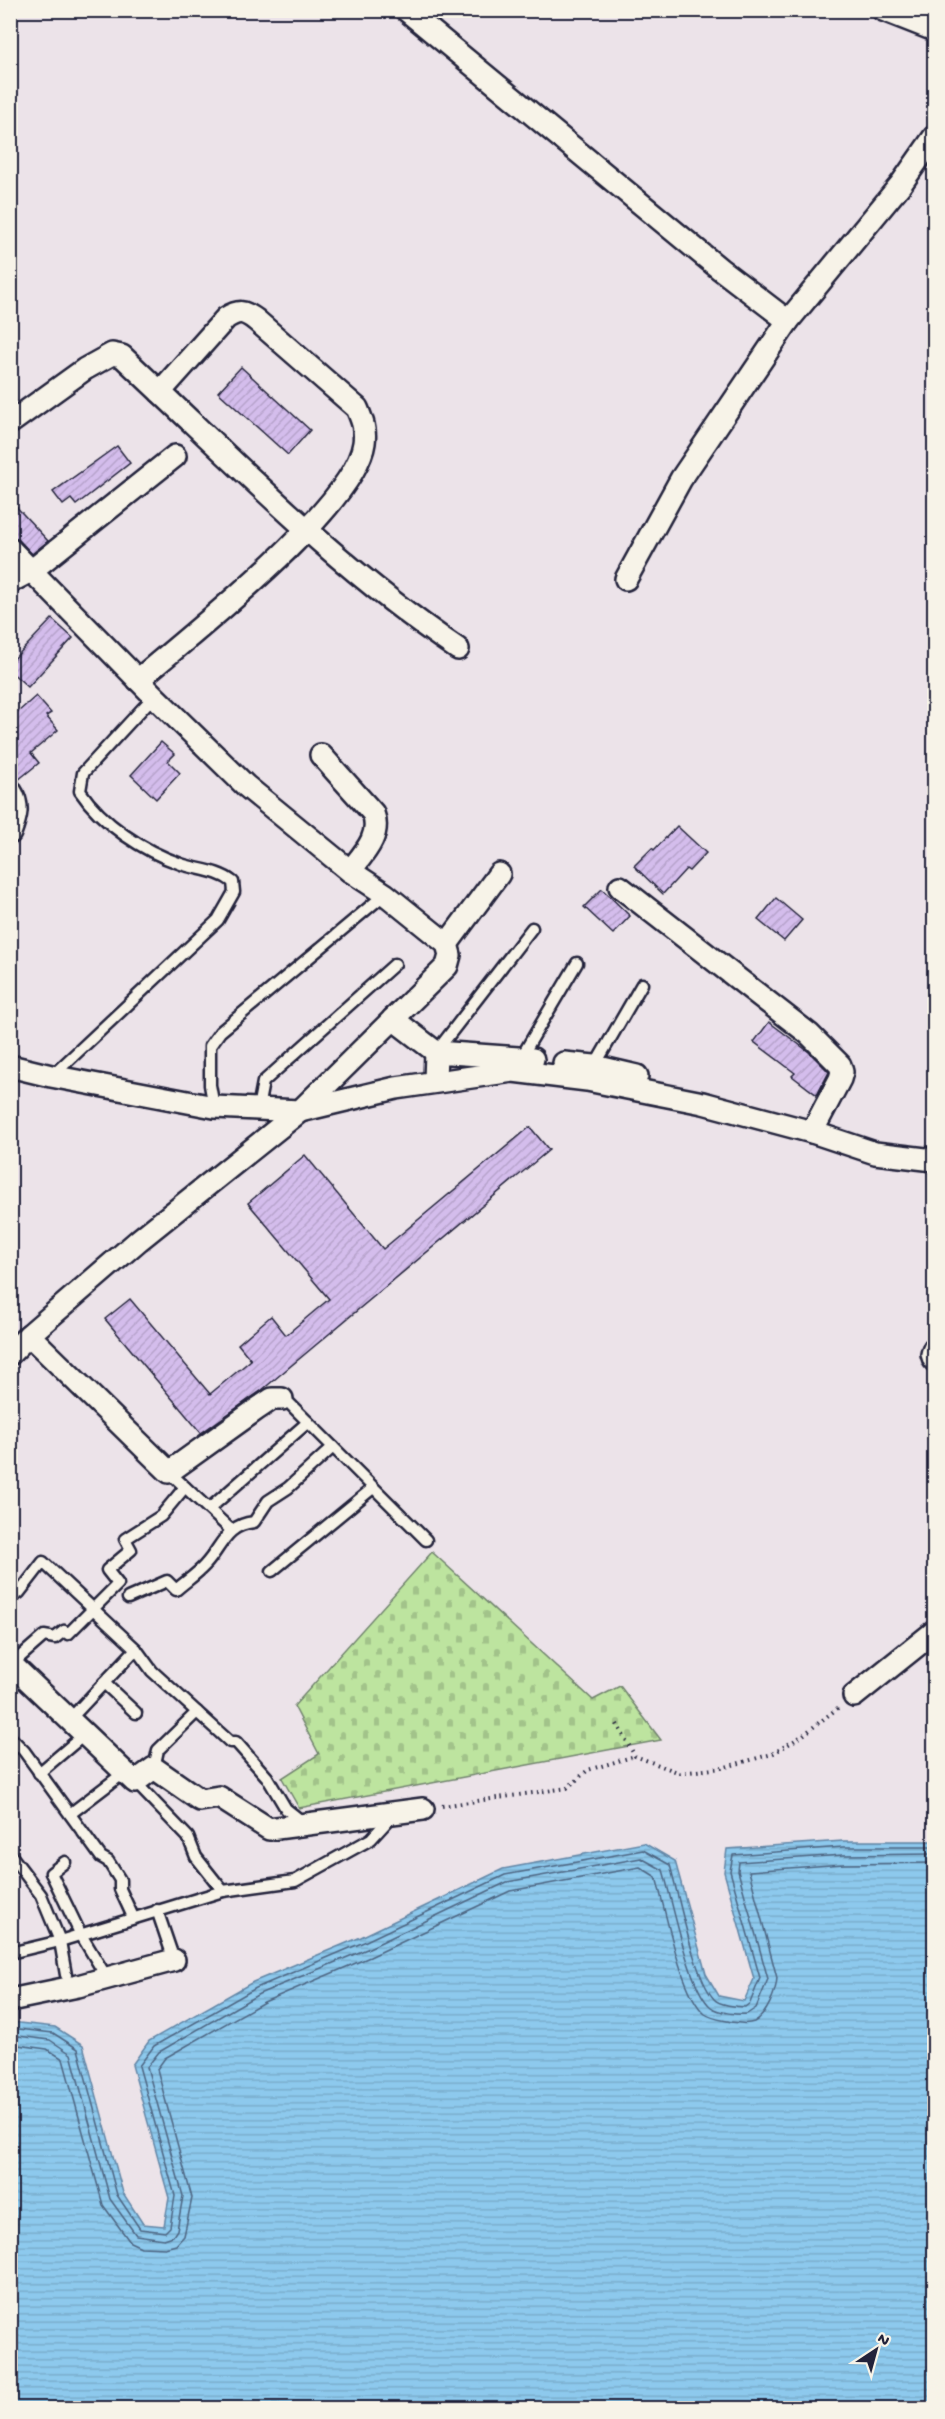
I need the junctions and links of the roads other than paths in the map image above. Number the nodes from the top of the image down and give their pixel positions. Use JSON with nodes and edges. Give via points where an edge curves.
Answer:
{"nodes":[{"id":1,"x":406,"y":10,"type":"edge"},
{"id":2,"x":884,"y":10,"type":"edge"},
{"id":3,"x":934,"y":30,"type":"edge"},
{"id":4,"x":934,"y":138,"type":"edge"},
{"id":5,"x":788,"y":321,"type":"junction"},
{"id":6,"x":160,"y":392,"type":"junction"},
{"id":7,"x":10,"y":423,"type":"edge"},
{"id":8,"x":175,"y":456,"type":"dead end"},
{"id":9,"x":306,"y":531,"type":"junction"},
{"id":10,"x":10,"y":549,"type":"edge"},
{"id":11,"x":31,"y":571,"type":"junction"},
{"id":12,"x":627,"y":579,"type":"dead end"},
{"id":13,"x":10,"y":582,"type":"edge"},
{"id":14,"x":458,"y":649,"type":"dead end"},
{"id":15,"x":138,"y":680,"type":"junction"},
{"id":16,"x":154,"y":696,"type":"junction"},
{"id":17,"x":321,"y":754,"type":"dead end"},
{"id":18,"x":10,"y":790,"type":"edge"},
{"id":19,"x":10,"y":833,"type":"edge"},
{"id":20,"x":350,"y":871,"type":"junction"},
{"id":21,"x":499,"y":874,"type":"dead end"},
{"id":22,"x":620,"y":887,"type":"dead end"},
{"id":23,"x":385,"y":894,"type":"junction"},
{"id":24,"x":532,"y":928,"type":"dead end"},
{"id":25,"x":447,"y":944,"type":"junction"},
{"id":26,"x":577,"y":963,"type":"dead end"},
{"id":27,"x":395,"y":964,"type":"dead end"},
{"id":28,"x":642,"y":984,"type":"dead end"},
{"id":29,"x":393,"y":1019,"type":"junction"},
{"id":30,"x":436,"y":1052,"type":"junction"},
{"id":31,"x":517,"y":1064,"type":"junction"},
{"id":32,"x":10,"y":1066,"type":"edge"},
{"id":33,"x":590,"y":1073,"type":"junction"},
{"id":34,"x":51,"y":1076,"type":"junction"},
{"id":35,"x":435,"y":1081,"type":"junction"},
{"id":36,"x":661,"y":1081,"type":"dead end"},
{"id":37,"x":214,"y":1107,"type":"junction"},
{"id":38,"x":258,"y":1108,"type":"junction"},
{"id":39,"x":300,"y":1111,"type":"junction"},
{"id":40,"x":812,"y":1132,"type":"junction"},
{"id":41,"x":932,"y":1159,"type":"edge"},
{"id":42,"x":29,"y":1335,"type":"junction"},
{"id":43,"x":934,"y":1349,"type":"edge"},
{"id":44,"x":10,"y":1354,"type":"edge"},
{"id":45,"x":934,"y":1360,"type":"edge"},
{"id":46,"x":282,"y":1399,"type":"joint"},
{"id":47,"x":308,"y":1422,"type":"junction"},
{"id":48,"x":333,"y":1447,"type":"junction"},
{"id":49,"x":169,"y":1472,"type":"junction"},
{"id":50,"x":185,"y":1487,"type":"junction"},
{"id":51,"x":373,"y":1488,"type":"junction"},
{"id":52,"x":209,"y":1509,"type":"junction"},
{"id":53,"x":231,"y":1530,"type":"junction"},
{"id":54,"x":426,"y":1540,"type":"dead end"},
{"id":55,"x":272,"y":1570,"type":"dead end"},
{"id":56,"x":10,"y":1598,"type":"edge"},
{"id":57,"x":128,"y":1598,"type":"dead end"},
{"id":58,"x":95,"y":1610,"type":"junction"},
{"id":59,"x":934,"y":1632,"type":"edge"},
{"id":60,"x":136,"y":1649,"type":"junction"},
{"id":61,"x":11,"y":1663,"type":"edge"},
{"id":62,"x":104,"y":1683,"type":"junction"},
{"id":63,"x":854,"y":1696,"type":"road end"},
{"id":64,"x":197,"y":1712,"type":"junction"},
{"id":65,"x":136,"y":1713,"type":"dead end"},
{"id":66,"x":70,"y":1719,"type":"junction"},
{"id":67,"x":85,"y":1734,"type":"junction"},
{"id":68,"x":10,"y":1737,"type":"edge"},
{"id":69,"x":154,"y":1768,"type":"junction"},
{"id":70,"x":39,"y":1773,"type":"junction"},
{"id":71,"x":130,"y":1777,"type":"junction"},
{"id":72,"x":423,"y":1809,"type":"road end"},
{"id":73,"x":70,"y":1814,"type":"junction"},
{"id":74,"x":394,"y":1814,"type":"junction"},
{"id":75,"x":307,"y":1825,"type":"junction"},
{"id":76,"x":10,"y":1854,"type":"edge"},
{"id":77,"x":65,"y":1862,"type":"dead end"},
{"id":78,"x":223,"y":1891,"type":"junction"},
{"id":79,"x":157,"y":1910,"type":"junction"},
{"id":80,"x":133,"y":1917,"type":"junction"},
{"id":81,"x":80,"y":1933,"type":"junction"},
{"id":82,"x":60,"y":1941,"type":"junction"},
{"id":83,"x":11,"y":1952,"type":"edge"},
{"id":84,"x":174,"y":1960,"type":"joint"},
{"id":85,"x":66,"y":1975,"type":"dead end"},
{"id":86,"x":107,"y":1978,"type":"junction"},
{"id":87,"x":10,"y":2000,"type":"edge"}],
"edges":[{"from":1,"to":5,"type":"street"},
{"from":2,"to":3,"type":"street"},
{"from":4,"to":5,"type":"street","via":[[902,184]]},
{"from":5,"to":12,"type":"street","via":[[681,479]]},
{"from":6,"to":7,"type":"street","via":[[122,356],[112,354]]},
{"from":6,"to":9,"type":"street"},
{"from":6,"to":9,"type":"street","via":[[226,318],[245,312],[345,396],[357,408],[365,425],[364,445],[353,472]]},
{"from":8,"to":11,"type":"street"},
{"from":9,"to":14,"type":"street"},
{"from":9,"to":15,"type":"street"},
{"from":10,"to":11,"type":"street"},
{"from":11,"to":13,"type":"street"},
{"from":11,"to":15,"type":"street"},
{"from":15,"to":16,"type":"street"},
{"from":16,"to":20,"type":"street","via":[[246,786]]},
{"from":16,"to":34,"type":"lane","via":[[83,773],[80,791],[89,805],[142,846],[180,863],[225,876],[233,882],[234,892],[218,920]]},
{"from":17,"to":20,"type":"street","via":[[376,820],[371,843]]},
{"from":18,"to":19,"type":"street","via":[[17,800]]},
{"from":20,"to":23,"type":"street"},
{"from":21,"to":25,"type":"street"},
{"from":22,"to":40,"type":"street","via":[[809,1034],[840,1065],[840,1078]]},
{"from":23,"to":25,"type":"street"},
{"from":23,"to":37,"type":"lane","via":[[220,1032],[210,1046]]},
{"from":24,"to":30,"type":"lane"},
{"from":25,"to":29,"type":"street","via":[[447,966]]},
{"from":26,"to":31,"type":"lane"},
{"from":27,"to":38,"type":"lane","via":[[263,1082]]},
{"from":28,"to":33,"type":"lane"},
{"from":29,"to":30,"type":"street"},
{"from":29,"to":39,"type":"street"},
{"from":30,"to":31,"type":"street"},
{"from":30,"to":35,"type":"street"},
{"from":31,"to":33,"type":"street"},
{"from":31,"to":35,"type":"street"},
{"from":32,"to":34,"type":"street"},
{"from":33,"to":36,"type":"street"},
{"from":33,"to":40,"type":"street"},
{"from":34,"to":37,"type":"street"},
{"from":35,"to":39,"type":"street"},
{"from":37,"to":38,"type":"street"},
{"from":38,"to":39,"type":"street"},
{"from":39,"to":42,"type":"street","via":[[139,1240]]},
{"from":40,"to":41,"type":"street","via":[[875,1153]]},
{"from":42,"to":44,"type":"street"},
{"from":42,"to":49,"type":"street"},
{"from":43,"to":45,"type":"street"},
{"from":46,"to":47,"type":"lane"},
{"from":46,"to":49,"type":"street","via":[[272,1399]]},
{"from":47,"to":48,"type":"lane"},
{"from":47,"to":52,"type":"lane"},
{"from":48,"to":51,"type":"lane"},
{"from":48,"to":53,"type":"lane","via":[[268,1501],[254,1522]]},
{"from":49,"to":50,"type":"lane"},
{"from":50,"to":52,"type":"lane"},
{"from":50,"to":58,"type":"lane","via":[[161,1516],[125,1539],[131,1550],[107,1570],[118,1584]]},
{"from":51,"to":54,"type":"lane"},
{"from":51,"to":55,"type":"lane"},
{"from":52,"to":53,"type":"lane"},
{"from":53,"to":57,"type":"lane","via":[[206,1565],[176,1590],[166,1581]]},
{"from":56,"to":58,"type":"lane","via":[[19,1593],[43,1562]]},
{"from":58,"to":60,"type":"lane"},
{"from":58,"to":61,"type":"lane","via":[[68,1634],[64,1631],[55,1638],[44,1636]]},
{"from":59,"to":63,"type":"street"},
{"from":60,"to":62,"type":"lane"},
{"from":60,"to":64,"type":"lane","via":[[152,1671]]},
{"from":61,"to":66,"type":"street"},
{"from":62,"to":65,"type":"lane"},
{"from":62,"to":66,"type":"lane"},
{"from":64,"to":69,"type":"lane","via":[[158,1750]]},
{"from":64,"to":75,"type":"lane","via":[[230,1742],[236,1742],[267,1777],[286,1809]]},
{"from":66,"to":67,"type":"street"},
{"from":67,"to":70,"type":"lane"},
{"from":67,"to":71,"type":"street"},
{"from":68,"to":70,"type":"lane"},
{"from":69,"to":71,"type":"street"},
{"from":69,"to":75,"type":"street","via":[[200,1800],[219,1797],[269,1829]]},
{"from":70,"to":73,"type":"lane"},
{"from":71,"to":73,"type":"lane"},
{"from":71,"to":78,"type":"lane","via":[[188,1837],[196,1857]]},
{"from":72,"to":74,"type":"street"},
{"from":73,"to":80,"type":"lane","via":[[114,1870]]},
{"from":74,"to":75,"type":"street"},
{"from":74,"to":78,"type":"lane","via":[[371,1839],[295,1881]]},
{"from":76,"to":82,"type":"lane","via":[[41,1895]]},
{"from":77,"to":81,"type":"lane","via":[[51,1873]]},
{"from":78,"to":79,"type":"lane"},
{"from":79,"to":80,"type":"lane"},
{"from":79,"to":84,"type":"lane"},
{"from":80,"to":81,"type":"lane"},
{"from":81,"to":82,"type":"lane"},
{"from":81,"to":86,"type":"lane"},
{"from":82,"to":83,"type":"lane"},
{"from":82,"to":85,"type":"lane"},
{"from":84,"to":86,"type":"street"},
{"from":86,"to":87,"type":"street"}]}
